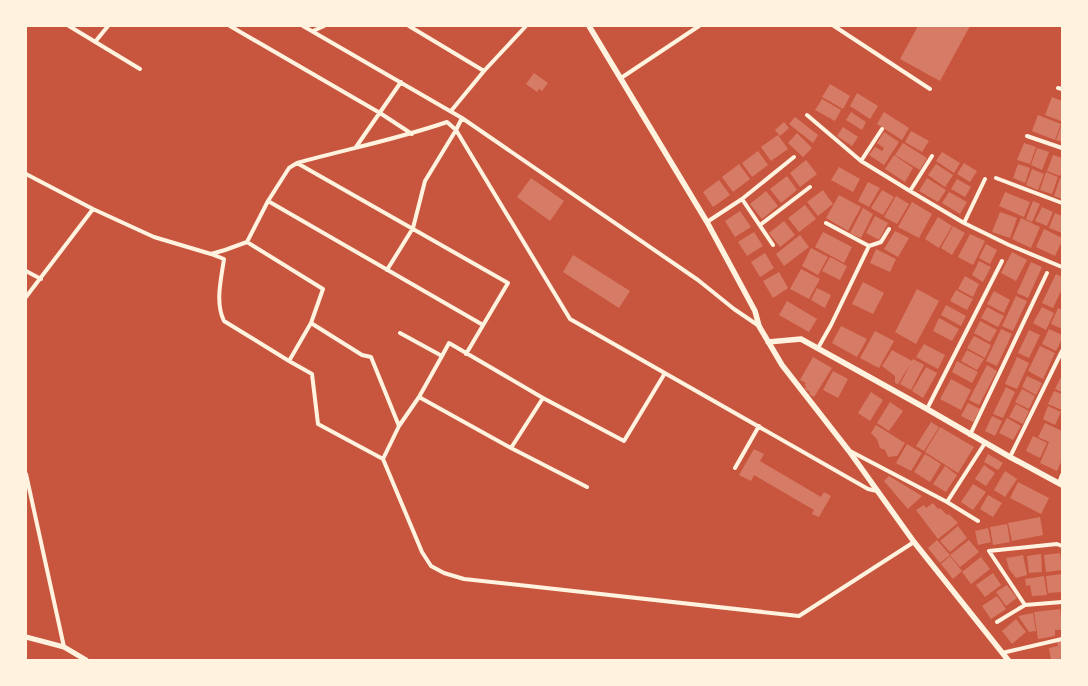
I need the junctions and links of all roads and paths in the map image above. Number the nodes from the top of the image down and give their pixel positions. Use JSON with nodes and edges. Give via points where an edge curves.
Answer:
{"nodes":[{"id":1,"x":69,"y":26,"type":"edge"},
{"id":2,"x":108,"y":26,"type":"edge"},
{"id":3,"x":230,"y":26,"type":"edge"},
{"id":4,"x":303,"y":26,"type":"edge"},
{"id":5,"x":324,"y":26,"type":"edge"},
{"id":6,"x":409,"y":26,"type":"edge"},
{"id":7,"x":526,"y":26,"type":"edge"},
{"id":8,"x":589,"y":26,"type":"edge"},
{"id":9,"x":699,"y":26,"type":"edge"},
{"id":10,"x":834,"y":26,"type":"edge"},
{"id":11,"x":313,"y":31,"type":"junction"},
{"id":12,"x":94,"y":42,"type":"junction"},
{"id":13,"x":140,"y":69,"type":"dead end"},
{"id":14,"x":484,"y":71,"type":"junction"},
{"id":15,"x":621,"y":78,"type":"junction"},
{"id":16,"x":401,"y":82,"type":"junction"},
{"id":17,"x":930,"y":89,"type":"dead end"},
{"id":18,"x":451,"y":111,"type":"junction"},
{"id":19,"x":380,"y":113,"type":"junction"},
{"id":20,"x":807,"y":115,"type":"dead end"},
{"id":21,"x":462,"y":118,"type":"junction"},
{"id":22,"x":882,"y":129,"type":"dead end"},
{"id":23,"x":456,"y":130,"type":"junction"},
{"id":24,"x":412,"y":134,"type":"junction"},
{"id":25,"x":1027,"y":136,"type":"dead end"},
{"id":26,"x":356,"y":147,"type":"junction"},
{"id":27,"x":1062,"y":148,"type":"edge"},
{"id":28,"x":932,"y":156,"type":"dead end"},
{"id":29,"x":794,"y":157,"type":"dead end"},
{"id":30,"x":861,"y":161,"type":"junction"},
{"id":31,"x":297,"y":163,"type":"junction"},
{"id":32,"x":26,"y":174,"type":"edge"},
{"id":33,"x":996,"y":178,"type":"dead end"},
{"id":34,"x":985,"y":179,"type":"dead end"},
{"id":35,"x":810,"y":187,"type":"dead end"},
{"id":36,"x":910,"y":191,"type":"junction"},
{"id":37,"x":742,"y":198,"type":"junction"},
{"id":38,"x":268,"y":201,"type":"junction"},
{"id":39,"x":1062,"y":203,"type":"edge"},
{"id":40,"x":94,"y":209,"type":"junction"},
{"id":41,"x":707,"y":222,"type":"junction"},
{"id":42,"x":826,"y":223,"type":"dead end"},
{"id":43,"x":964,"y":223,"type":"junction"},
{"id":44,"x":760,"y":225,"type":"junction"},
{"id":45,"x":413,"y":228,"type":"junction"},
{"id":46,"x":889,"y":229,"type":"dead end"},
{"id":47,"x":247,"y":242,"type":"junction"},
{"id":48,"x":773,"y":244,"type":"dead end"},
{"id":49,"x":869,"y":246,"type":"junction"},
{"id":50,"x":211,"y":254,"type":"junction"},
{"id":51,"x":1002,"y":260,"type":"dead end"},
{"id":52,"x":1062,"y":267,"type":"edge"},
{"id":53,"x":387,"y":270,"type":"junction"},
{"id":54,"x":26,"y":271,"type":"edge"},
{"id":55,"x":1047,"y":273,"type":"dead end"},
{"id":56,"x":41,"y":279,"type":"junction"},
{"id":57,"x":26,"y":298,"type":"edge"},
{"id":58,"x":311,"y":323,"type":"junction"},
{"id":59,"x":484,"y":325,"type":"junction"},
{"id":60,"x":759,"y":326,"type":"junction"},
{"id":61,"x":400,"y":334,"type":"dead end"},
{"id":62,"x":768,"y":342,"type":"junction"},
{"id":63,"x":818,"y":348,"type":"junction"},
{"id":64,"x":1062,"y":351,"type":"edge"},
{"id":65,"x":466,"y":354,"type":"junction"},
{"id":66,"x":442,"y":356,"type":"junction"},
{"id":67,"x":289,"y":361,"type":"junction"},
{"id":68,"x":665,"y":373,"type":"junction"},
{"id":69,"x":419,"y":397,"type":"junction"},
{"id":70,"x":543,"y":398,"type":"junction"},
{"id":71,"x":927,"y":409,"type":"junction"},
{"id":72,"x":399,"y":426,"type":"junction"},
{"id":73,"x":759,"y":426,"type":"junction"},
{"id":74,"x":970,"y":434,"type":"junction"},
{"id":75,"x":985,"y":443,"type":"junction"},
{"id":76,"x":511,"y":448,"type":"junction"},
{"id":77,"x":849,"y":451,"type":"junction"},
{"id":78,"x":1010,"y":457,"type":"junction"},
{"id":79,"x":383,"y":459,"type":"junction"},
{"id":80,"x":735,"y":468,"type":"dead end"},
{"id":81,"x":26,"y":474,"type":"edge"},
{"id":82,"x":1062,"y":475,"type":"edge"},
{"id":83,"x":1060,"y":484,"type":"edge"},
{"id":84,"x":587,"y":487,"type":"dead end"},
{"id":85,"x":877,"y":491,"type":"junction"},
{"id":86,"x":947,"y":502,"type":"junction"},
{"id":87,"x":978,"y":521,"type":"dead end"},
{"id":88,"x":914,"y":542,"type":"junction"},
{"id":89,"x":1062,"y":546,"type":"edge"},
{"id":90,"x":1062,"y":602,"type":"edge"},
{"id":91,"x":1025,"y":604,"type":"junction"},
{"id":92,"x":997,"y":622,"type":"dead end"},
{"id":93,"x":26,"y":637,"type":"edge"},
{"id":94,"x":1062,"y":639,"type":"edge"},
{"id":95,"x":64,"y":647,"type":"junction"},
{"id":96,"x":1002,"y":653,"type":"junction"},
{"id":97,"x":86,"y":660,"type":"edge"},
{"id":98,"x":1008,"y":660,"type":"edge"}],
"edges":[{"from":1,"to":12,"type":"street"},
{"from":2,"to":12,"type":"street"},
{"from":3,"to":19,"type":"street"},
{"from":4,"to":11,"type":"street"},
{"from":5,"to":11,"type":"street"},
{"from":6,"to":14,"type":"street"},
{"from":7,"to":14,"type":"street"},
{"from":8,"to":15,"type":"main road"},
{"from":9,"to":15,"type":"street"},
{"from":10,"to":17,"type":"street"},
{"from":11,"to":16,"type":"street"},
{"from":12,"to":13,"type":"street"},
{"from":14,"to":18,"type":"street"},
{"from":15,"to":41,"type":"main road"},
{"from":16,"to":18,"type":"street"},
{"from":16,"to":19,"type":"street"},
{"from":18,"to":21,"type":"street"},
{"from":19,"to":24,"type":"street"},
{"from":19,"to":26,"type":"street"},
{"from":20,"to":30,"type":"street"},
{"from":21,"to":23,"type":"street"},
{"from":21,"to":60,"type":"street","via":[[698,280]]},
{"from":22,"to":30,"type":"street"},
{"from":23,"to":24,"type":"street","via":[[447,122]]},
{"from":23,"to":45,"type":"street","via":[[425,182]]},
{"from":23,"to":68,"type":"street","via":[[570,319]]},
{"from":24,"to":26,"type":"street"},
{"from":25,"to":27,"type":"street"},
{"from":26,"to":31,"type":"street"},
{"from":28,"to":36,"type":"street"},
{"from":29,"to":37,"type":"street"},
{"from":30,"to":36,"type":"street"},
{"from":31,"to":38,"type":"street","via":[[289,168]]},
{"from":31,"to":45,"type":"street"},
{"from":32,"to":40,"type":"street"},
{"from":33,"to":39,"type":"street"},
{"from":34,"to":43,"type":"street"},
{"from":35,"to":44,"type":"street"},
{"from":36,"to":43,"type":"street"},
{"from":37,"to":41,"type":"street"},
{"from":37,"to":44,"type":"street"},
{"from":38,"to":47,"type":"street"},
{"from":38,"to":53,"type":"street"},
{"from":40,"to":50,"type":"street","via":[[154,237]]},
{"from":40,"to":56,"type":"street"},
{"from":41,"to":60,"type":"main road","via":[[755,311]]},
{"from":42,"to":49,"type":"street"},
{"from":43,"to":52,"type":"street"},
{"from":44,"to":48,"type":"street"},
{"from":45,"to":53,"type":"street"},
{"from":45,"to":59,"type":"street","via":[[508,283]]},
{"from":46,"to":49,"type":"street","via":[[881,242]]},
{"from":47,"to":50,"type":"street"},
{"from":47,"to":58,"type":"street","via":[[323,289]]},
{"from":49,"to":63,"type":"street"},
{"from":50,"to":67,"type":"street","via":[[224,259],[219,294],[220,313],[224,321]]},
{"from":51,"to":71,"type":"street"},
{"from":53,"to":59,"type":"street"},
{"from":54,"to":56,"type":"street"},
{"from":55,"to":74,"type":"street"},
{"from":56,"to":57,"type":"street"},
{"from":58,"to":67,"type":"street"},
{"from":58,"to":72,"type":"street","via":[[362,355],[371,357]]},
{"from":59,"to":65,"type":"street"},
{"from":60,"to":62,"type":"main road"},
{"from":61,"to":66,"type":"street"},
{"from":62,"to":63,"type":"main road","via":[[801,339]]},
{"from":62,"to":77,"type":"main road","via":[[782,365]]},
{"from":63,"to":71,"type":"main road"},
{"from":64,"to":78,"type":"street"},
{"from":65,"to":66,"type":"street","via":[[449,343]]},
{"from":65,"to":70,"type":"street"},
{"from":66,"to":69,"type":"street"},
{"from":67,"to":79,"type":"street","via":[[312,374],[318,424]]},
{"from":68,"to":70,"type":"street","via":[[624,441]]},
{"from":68,"to":73,"type":"street"},
{"from":69,"to":72,"type":"street"},
{"from":69,"to":76,"type":"street"},
{"from":70,"to":76,"type":"street"},
{"from":71,"to":74,"type":"main road"},
{"from":72,"to":79,"type":"street"},
{"from":73,"to":80,"type":"street"},
{"from":73,"to":85,"type":"street","via":[[868,489]]},
{"from":74,"to":75,"type":"main road"},
{"from":75,"to":78,"type":"main road"},
{"from":75,"to":86,"type":"street"},
{"from":76,"to":84,"type":"street"},
{"from":77,"to":85,"type":"main road"},
{"from":77,"to":86,"type":"street"},
{"from":78,"to":83,"type":"main road"},
{"from":79,"to":88,"type":"street","via":[[422,552],[431,566],[464,579],[798,616]]},
{"from":81,"to":95,"type":"street"},
{"from":82,"to":83,"type":"street"},
{"from":85,"to":88,"type":"main road"},
{"from":86,"to":87,"type":"street"},
{"from":88,"to":96,"type":"main road"},
{"from":89,"to":91,"type":"street","via":[[1057,544],[990,551]]},
{"from":90,"to":91,"type":"street"},
{"from":91,"to":92,"type":"street"},
{"from":93,"to":95,"type":"street"},
{"from":94,"to":96,"type":"street"},
{"from":95,"to":97,"type":"street"},
{"from":96,"to":98,"type":"main road"}]}
